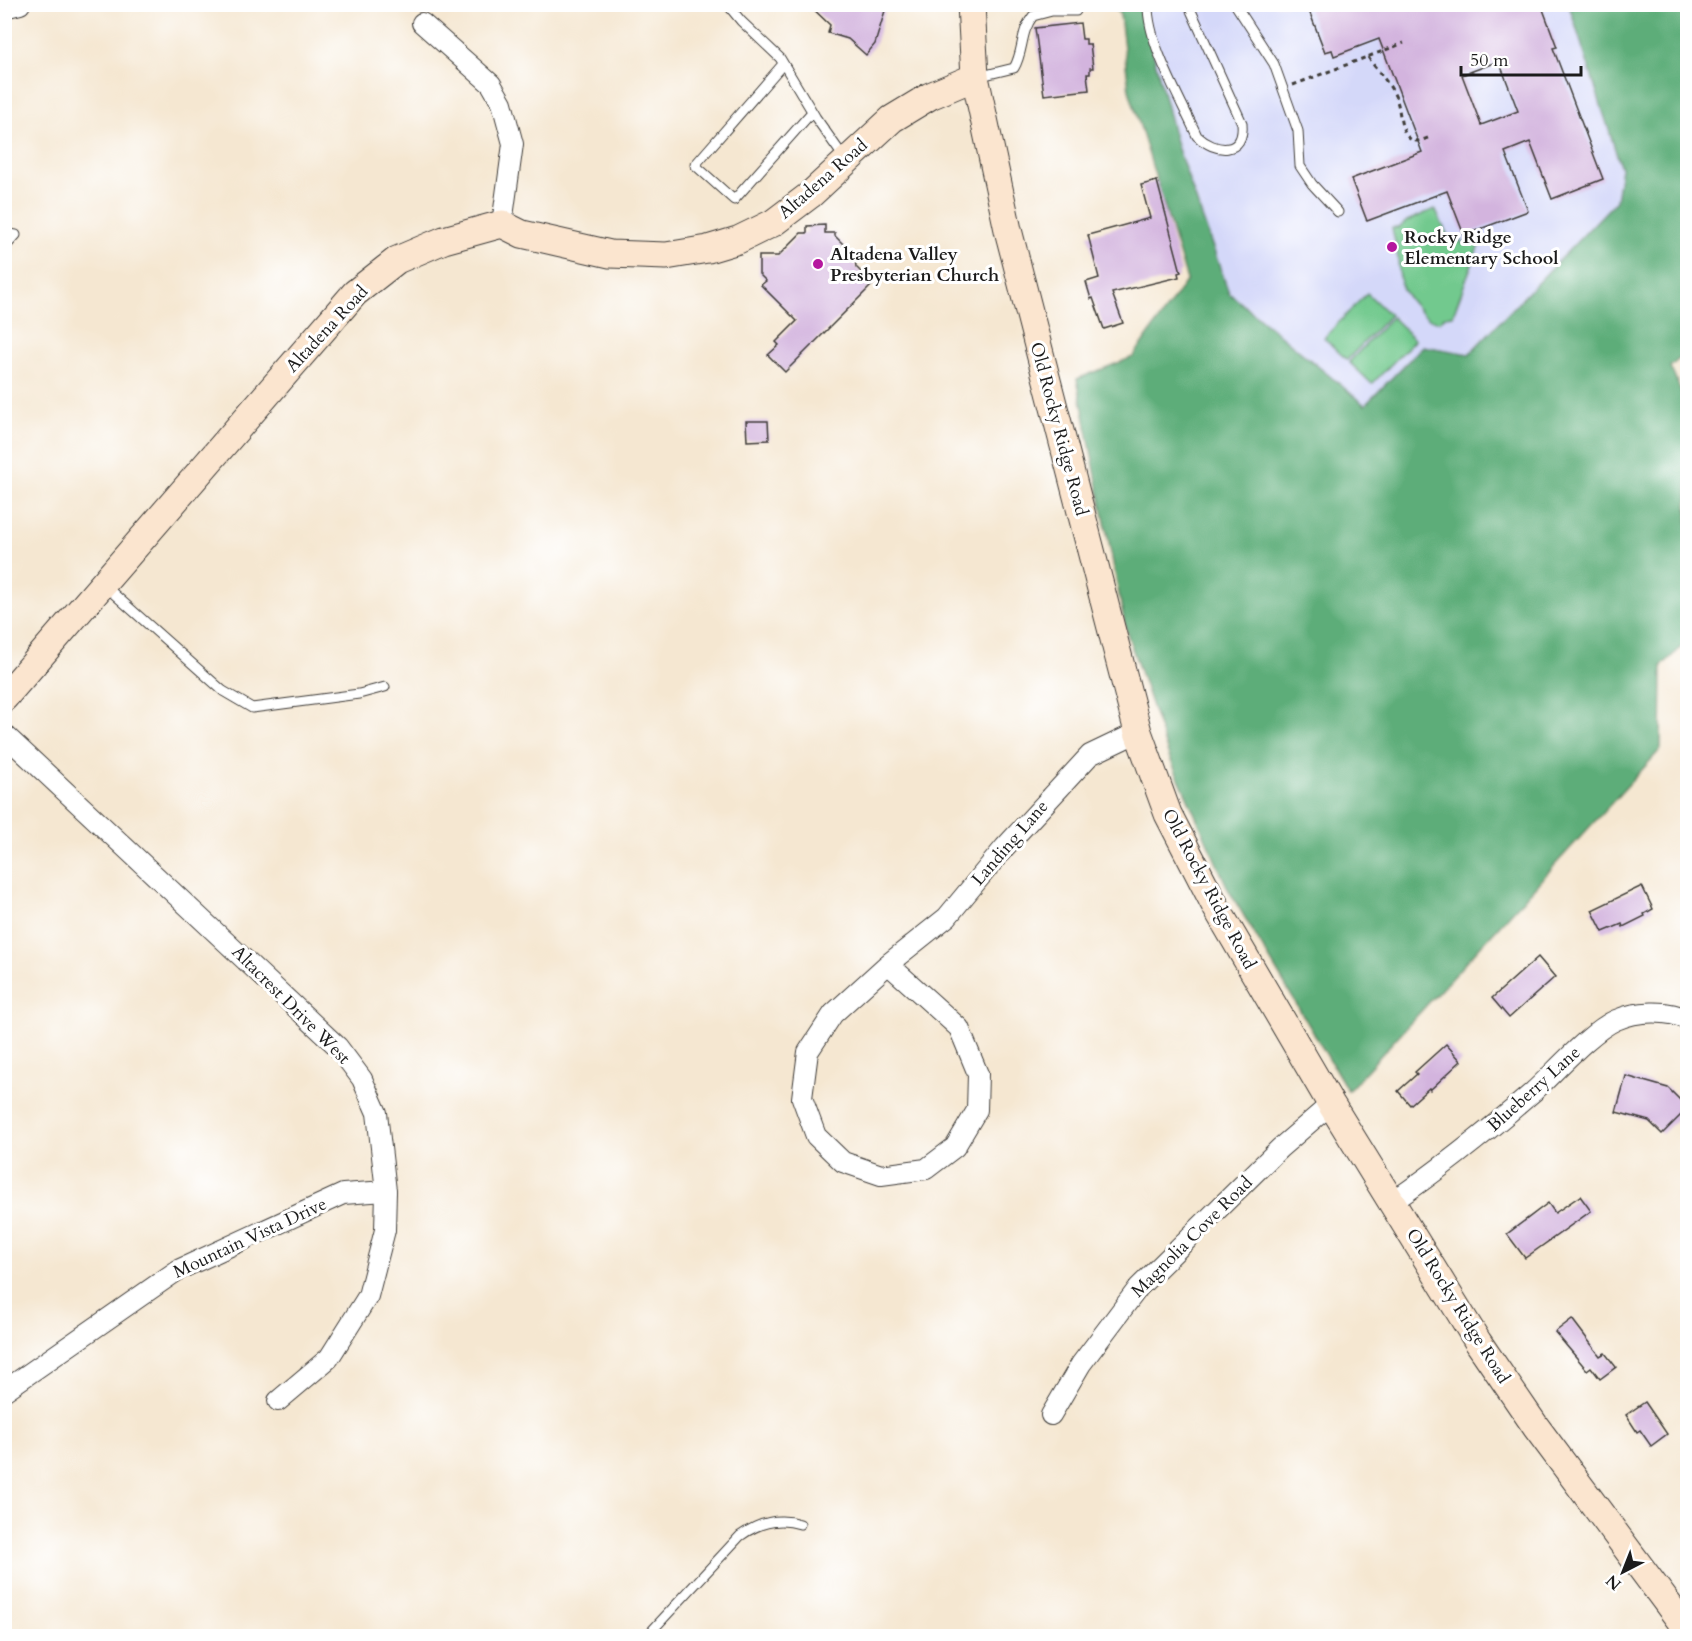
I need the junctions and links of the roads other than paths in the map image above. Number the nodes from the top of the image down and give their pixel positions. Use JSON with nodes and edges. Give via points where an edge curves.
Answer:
{"nodes":[{"id":1,"x":20,"y":4,"type":"edge"},
{"id":2,"x":727,"y":4,"type":"edge"},
{"id":3,"x":971,"y":4,"type":"edge"},
{"id":4,"x":1148,"y":4,"type":"edge"},
{"id":5,"x":1188,"y":4,"type":"edge"},
{"id":6,"x":1245,"y":4,"type":"edge"},
{"id":7,"x":1235,"y":5,"type":"edge"},
{"id":8,"x":4,"y":8,"type":"edge"},
{"id":9,"x":1076,"y":11,"type":"dead end"},
{"id":10,"x":422,"y":23,"type":"dead end"},
{"id":11,"x":783,"y":64,"type":"junction"},
{"id":12,"x":975,"y":77,"type":"junction"},
{"id":13,"x":812,"y":112,"type":"junction"},
{"id":14,"x":847,"y":160,"type":"junction"},
{"id":15,"x":1338,"y":212,"type":"dead end"},
{"id":16,"x":502,"y":224,"type":"junction"},
{"id":17,"x":4,"y":233,"type":"edge"},
{"id":18,"x":4,"y":248,"type":"edge"},
{"id":19,"x":103,"y":584,"type":"junction"},
{"id":20,"x":385,"y":687,"type":"dead end"},
{"id":21,"x":4,"y":698,"type":"edge"},
{"id":22,"x":1138,"y":732,"type":"junction"},
{"id":23,"x":4,"y":734,"type":"edge"},
{"id":24,"x":888,"y":964,"type":"junction"},
{"id":25,"x":1688,"y":1020,"type":"edge"},
{"id":26,"x":1331,"y":1104,"type":"junction"},
{"id":27,"x":387,"y":1191,"type":"junction"},
{"id":28,"x":1392,"y":1202,"type":"junction"},
{"id":29,"x":4,"y":1391,"type":"edge"},
{"id":30,"x":278,"y":1401,"type":"dead end"},
{"id":31,"x":1051,"y":1415,"type":"dead end"},
{"id":32,"x":800,"y":1524,"type":"dead end"},
{"id":33,"x":1688,"y":1632,"type":"edge"},
{"id":34,"x":647,"y":1636,"type":"edge"}],
"edges":[{"from":1,"to":8,"type":"street"},
{"from":2,"to":11,"type":"lane"},
{"from":3,"to":12,"type":"street","name":"Old Rocky Ridge Road"},
{"from":4,"to":5,"type":"lane","via":[[1153,40],[1197,136],[1215,148],[1234,147],[1241,139],[1242,123]]},
{"from":6,"to":7,"type":"lane"},
{"from":7,"to":15,"type":"lane","via":[[1274,64],[1298,132],[1300,166]]},
{"from":9,"to":12,"type":"lane","via":[[1033,16],[1023,33],[1020,57],[1014,68]]},
{"from":10,"to":16,"type":"street","via":[[491,84],[502,103],[513,144]]},
{"from":11,"to":13,"type":"lane"},
{"from":11,"to":13,"type":"lane","via":[[695,165],[734,200]]},
{"from":12,"to":14,"type":"street","name":"Altadena Road","via":[[930,96],[892,119]]},
{"from":12,"to":22,"type":"street","name":"Old Rocky Ridge Road","via":[[1008,230]]},
{"from":13,"to":14,"type":"lane"},
{"from":14,"to":16,"type":"street","name":"Altadena Road","via":[[773,223],[708,249],[666,256],[609,254],[522,234]]},
{"from":16,"to":19,"type":"street","name":"Altadena Road","via":[[444,240],[397,260],[355,293]]},
{"from":17,"to":18,"type":"lane","via":[[16,235]]},
{"from":19,"to":20,"type":"lane","via":[[223,691],[252,708]]},
{"from":19,"to":21,"type":"street","name":"Altadena Road"},
{"from":22,"to":24,"type":"street","name":"Landing Lane","via":[[1090,755],[946,917]]},
{"from":22,"to":26,"type":"street","name":"Old Rocky Ridge Road","via":[[1183,846]]},
{"from":23,"to":27,"type":"street","name":"Altacrest Drive West","via":[[338,1047],[363,1079],[377,1113]]},
{"from":24,"to":24,"type":"street","name":"Landing Lane","via":[[959,1028],[978,1074],[977,1110],[955,1147],[926,1169],[881,1175],[843,1162],[816,1136],[802,1098],[808,1052],[833,1014]]},
{"from":25,"to":28,"type":"street","name":"Blueberry Lane","via":[[1659,1013],[1614,1021],[1478,1139]]},
{"from":26,"to":28,"type":"street","name":"Old Rocky Ridge Road"},
{"from":26,"to":31,"type":"street","name":"Magnolia Cove Road","via":[[1280,1148],[1139,1287],[1081,1364]]},
{"from":27,"to":29,"type":"street","name":"Mountain Vista Drive","via":[[343,1194],[178,1270]]},
{"from":27,"to":30,"type":"street","name":"Altacrest Drive West","via":[[385,1230],[368,1296],[330,1358]]},
{"from":28,"to":33,"type":"street","name":"Old Rocky Ridge Road","via":[[1509,1388]]},
{"from":32,"to":34,"type":"lane","via":[[788,1520],[769,1522],[740,1536]]}]}
